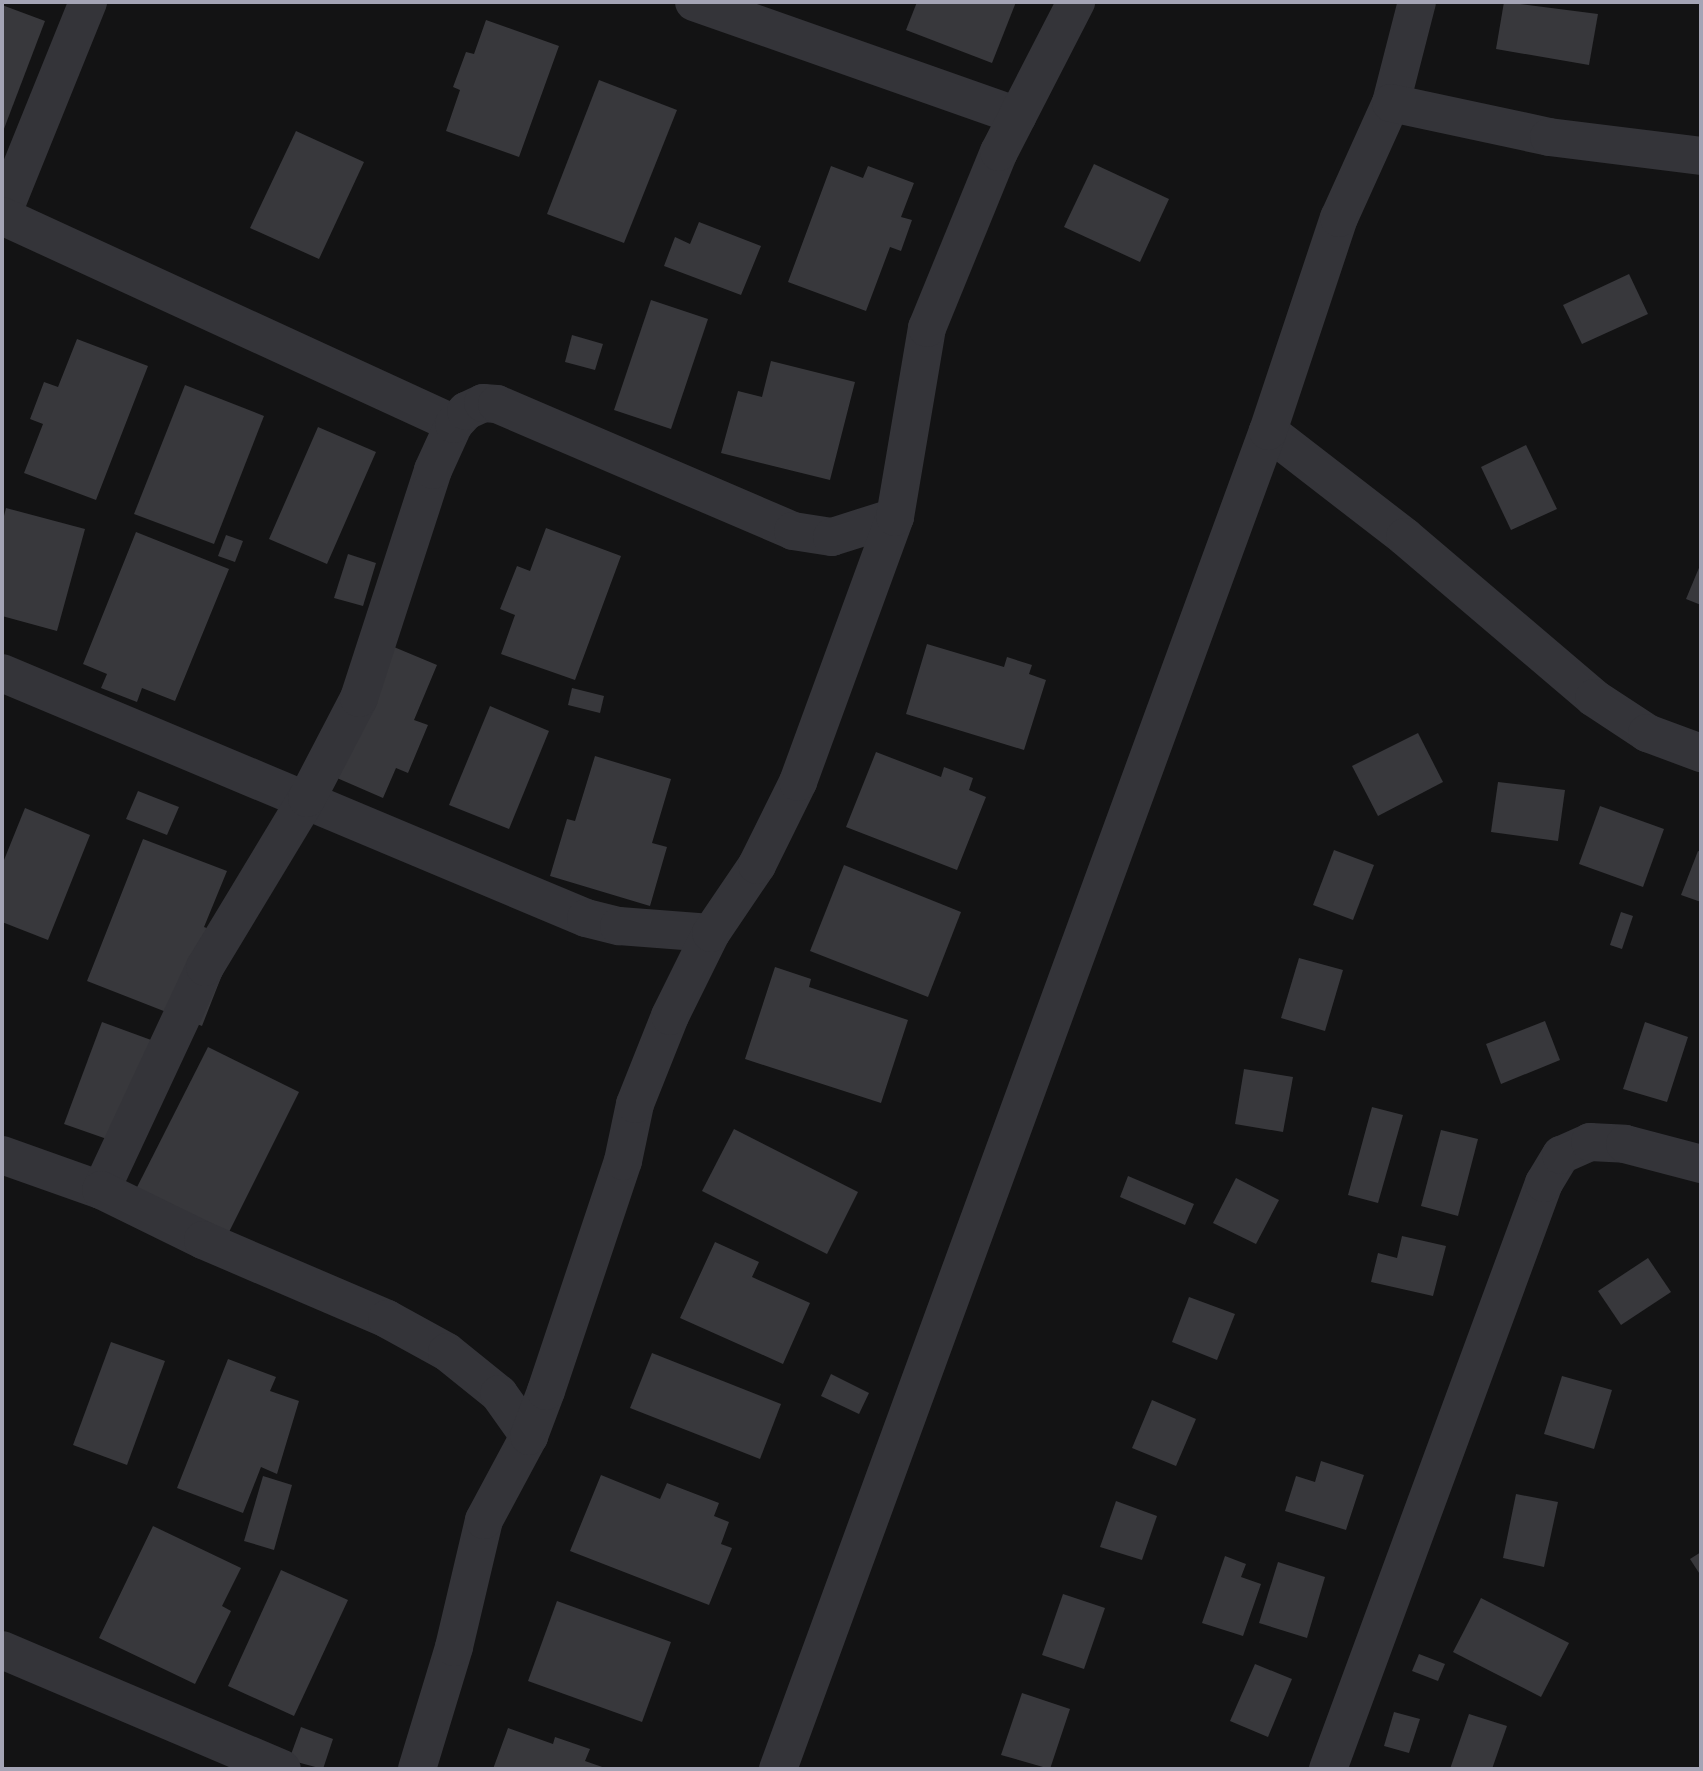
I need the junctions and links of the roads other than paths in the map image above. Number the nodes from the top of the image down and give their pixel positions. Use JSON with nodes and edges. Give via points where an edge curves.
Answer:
{"nodes":[{"id":1,"x":88,"y":2,"type":"edge"},
{"id":2,"x":694,"y":2,"type":"edge"},
{"id":3,"x":1076,"y":2,"type":"edge"},
{"id":4,"x":1417,"y":2,"type":"edge"},
{"id":5,"x":1391,"y":103,"type":"junction"},
{"id":6,"x":1017,"y":116,"type":"junction"},
{"id":7,"x":1701,"y":156,"type":"edge"},
{"id":8,"x":2,"y":215,"type":"edge"},
{"id":9,"x":454,"y":424,"type":"junction"},
{"id":10,"x":1268,"y":431,"type":"junction"},
{"id":11,"x":895,"y":517,"type":"junction"},
{"id":12,"x":2,"y":673,"type":"edge"},
{"id":13,"x":1701,"y":753,"type":"edge"},
{"id":14,"x":307,"y":798,"type":"junction"},
{"id":15,"x":712,"y":933,"type":"junction"},
{"id":16,"x":2,"y":1155,"type":"edge"},
{"id":17,"x":1701,"y":1164,"type":"edge"},
{"id":18,"x":101,"y":1190,"type":"junction"},
{"id":19,"x":529,"y":1436,"type":"junction"},
{"id":20,"x":2,"y":1650,"type":"edge"},
{"id":21,"x":282,"y":1769,"type":"edge"},
{"id":22,"x":417,"y":1769,"type":"edge"},
{"id":23,"x":778,"y":1769,"type":"edge"},
{"id":24,"x":1328,"y":1769,"type":"edge"}],
"edges":[{"from":1,"to":8,"type":"street"},
{"from":2,"to":6,"type":"street"},
{"from":3,"to":6,"type":"street"},
{"from":4,"to":5,"type":"street"},
{"from":5,"to":7,"type":"street","via":[[1549,137]]},
{"from":5,"to":10,"type":"street","via":[[1339,218]]},
{"from":6,"to":11,"type":"street","via":[[927,328]]},
{"from":8,"to":9,"type":"street"},
{"from":9,"to":11,"type":"street","via":[[483,404],[497,404],[793,531],[832,537]]},
{"from":9,"to":14,"type":"street","via":[[433,470],[359,698]]},
{"from":10,"to":13,"type":"street","via":[[1405,537],[1594,698],[1647,733]]},
{"from":10,"to":23,"type":"street"},
{"from":11,"to":15,"type":"street","via":[[798,782],[757,865]]},
{"from":12,"to":14,"type":"street"},
{"from":14,"to":15,"type":"street","via":[[586,918],[619,926]]},
{"from":14,"to":18,"type":"street","via":[[205,967]]},
{"from":15,"to":19,"type":"street","via":[[670,1016],[635,1104],[623,1161]]},
{"from":16,"to":18,"type":"street"},
{"from":17,"to":24,"type":"street","via":[[1625,1144],[1590,1142],[1560,1155],[1540,1194]]},
{"from":18,"to":19,"type":"street","via":[[203,1240],[387,1319],[447,1352],[499,1394]]},
{"from":19,"to":22,"type":"street","via":[[484,1520],[454,1647]]},
{"from":20,"to":21,"type":"street"}]}
